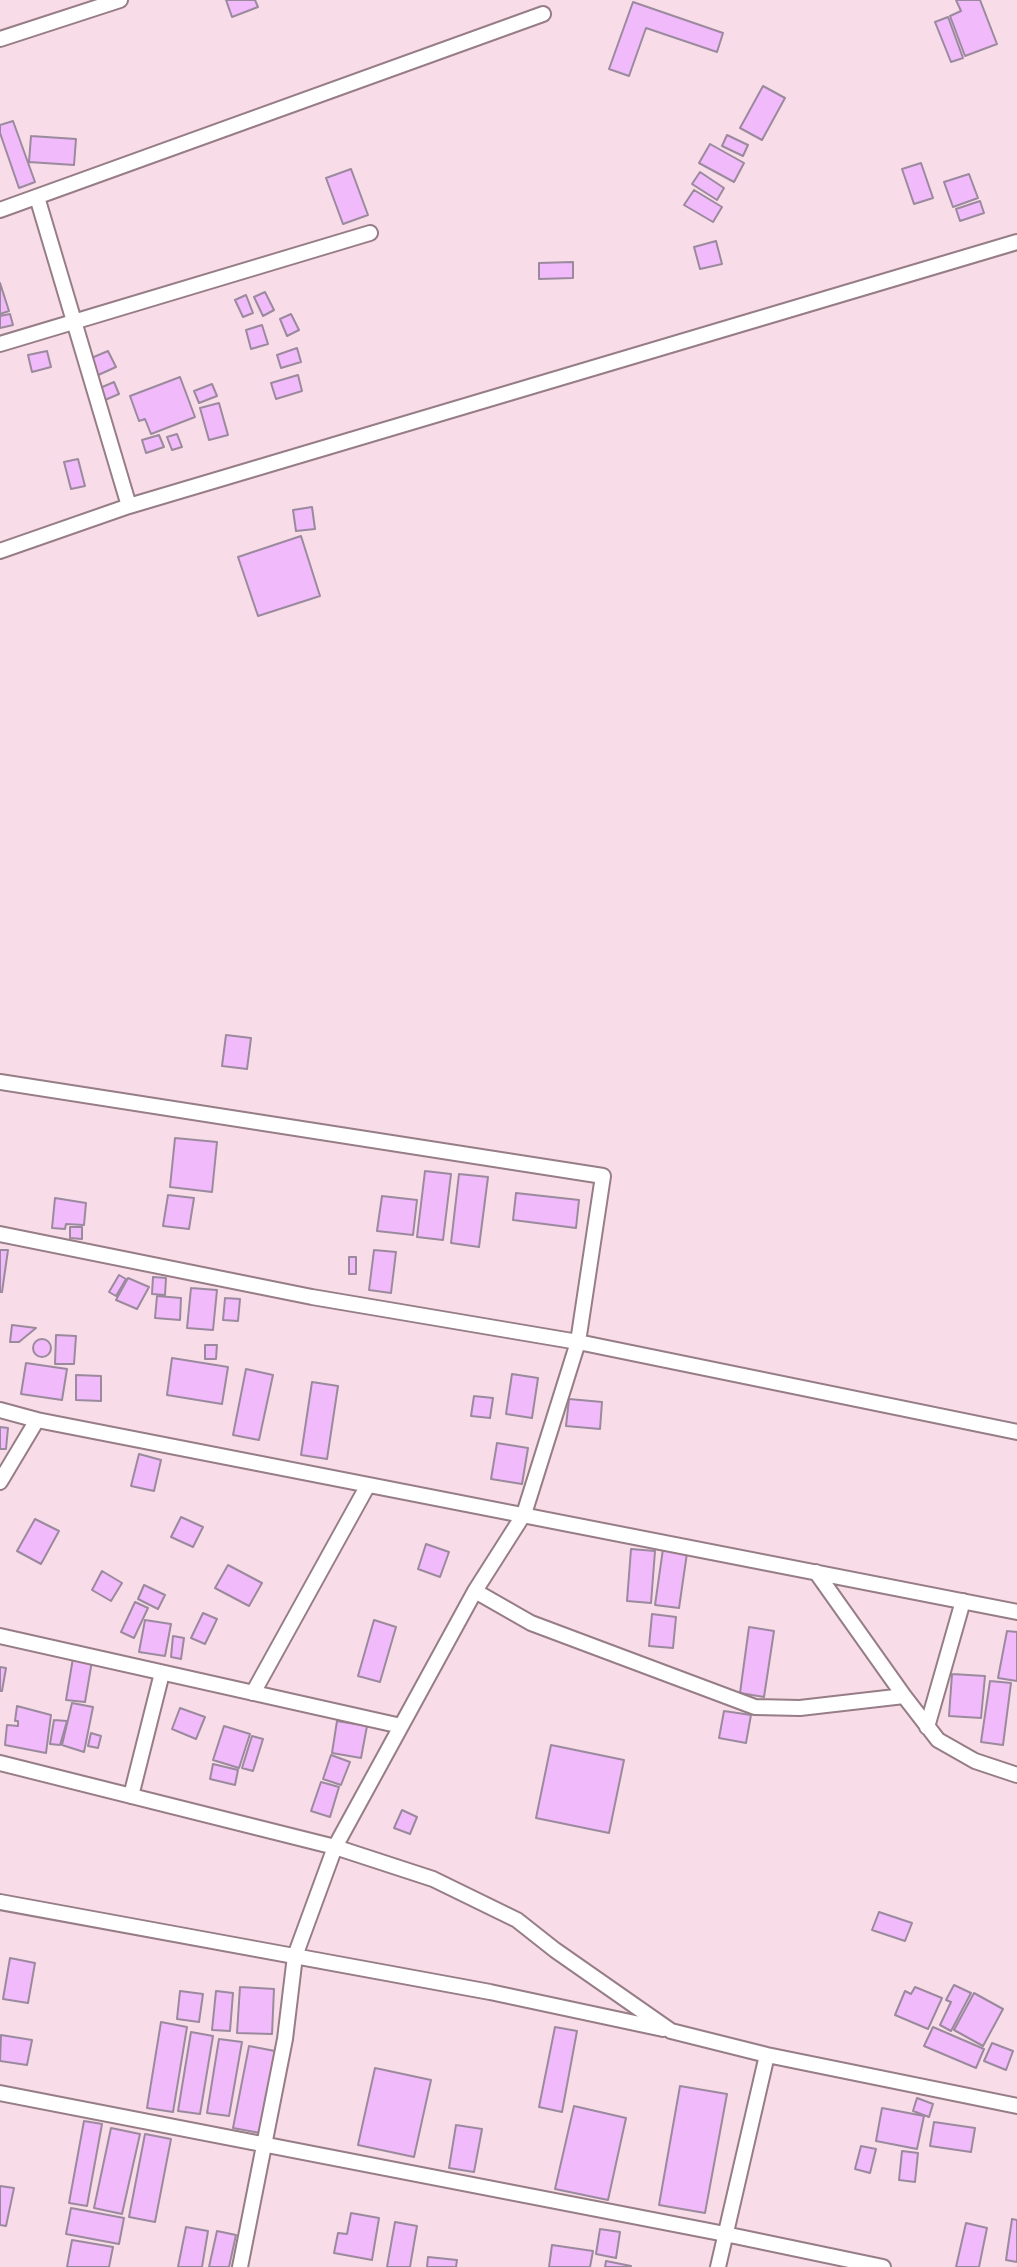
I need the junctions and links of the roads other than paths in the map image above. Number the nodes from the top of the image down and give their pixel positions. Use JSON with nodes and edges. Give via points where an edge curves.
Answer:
{"nodes":[{"id":1,"x":120,"y":0,"type":"edge"},
{"id":2,"x":543,"y":14,"type":"dead end"},
{"id":3,"x":0,"y":39,"type":"edge"},
{"id":4,"x":37,"y":197,"type":"junction"},
{"id":5,"x":0,"y":210,"type":"edge"},
{"id":6,"x":370,"y":233,"type":"dead end"},
{"id":7,"x":1017,"y":242,"type":"edge"},
{"id":8,"x":74,"y":322,"type":"junction"},
{"id":9,"x":0,"y":344,"type":"edge"},
{"id":10,"x":129,"y":506,"type":"junction"},
{"id":11,"x":0,"y":551,"type":"edge"},
{"id":12,"x":0,"y":1082,"type":"edge"},
{"id":13,"x":0,"y":1234,"type":"edge"},
{"id":14,"x":578,"y":1342,"type":"junction"},
{"id":15,"x":0,"y":1410,"type":"edge"},
{"id":16,"x":37,"y":1420,"type":"junction"},
{"id":17,"x":1017,"y":1432,"type":"edge"},
{"id":18,"x":0,"y":1482,"type":"edge"},
{"id":19,"x":368,"y":1485,"type":"junction"},
{"id":20,"x":523,"y":1514,"type":"junction"},
{"id":21,"x":816,"y":1572,"type":"junction"},
{"id":22,"x":475,"y":1591,"type":"junction"},
{"id":23,"x":963,"y":1601,"type":"junction"},
{"id":24,"x":1017,"y":1612,"type":"edge"},
{"id":25,"x":0,"y":1636,"type":"edge"},
{"id":26,"x":162,"y":1673,"type":"junction"},
{"id":27,"x":253,"y":1693,"type":"junction"},
{"id":28,"x":904,"y":1696,"type":"junction"},
{"id":29,"x":401,"y":1726,"type":"junction"},
{"id":30,"x":927,"y":1727,"type":"junction"},
{"id":31,"x":0,"y":1763,"type":"edge"},
{"id":32,"x":1017,"y":1774,"type":"edge"},
{"id":33,"x":131,"y":1796,"type":"junction"},
{"id":34,"x":335,"y":1847,"type":"junction"},
{"id":35,"x":0,"y":1902,"type":"edge"},
{"id":36,"x":295,"y":1956,"type":"junction"},
{"id":37,"x":671,"y":2031,"type":"junction"},
{"id":38,"x":767,"y":2055,"type":"junction"},
{"id":39,"x":0,"y":2093,"type":"edge"},
{"id":40,"x":1017,"y":2105,"type":"edge"},
{"id":41,"x":266,"y":2145,"type":"junction"},
{"id":42,"x":725,"y":2234,"type":"junction"},
{"id":43,"x":240,"y":2267,"type":"edge"},
{"id":44,"x":718,"y":2267,"type":"edge"},
{"id":45,"x":883,"y":2267,"type":"edge"}],
"edges":[{"from":1,"to":3,"type":"street"},
{"from":2,"to":4,"type":"street"},
{"from":4,"to":5,"type":"street"},
{"from":4,"to":8,"type":"street"},
{"from":6,"to":8,"type":"street"},
{"from":7,"to":10,"type":"street"},
{"from":8,"to":9,"type":"street"},
{"from":8,"to":10,"type":"street"},
{"from":10,"to":11,"type":"street"},
{"from":12,"to":14,"type":"street","via":[[603,1176]]},
{"from":13,"to":14,"type":"street","via":[[312,1297]]},
{"from":14,"to":17,"type":"street"},
{"from":14,"to":20,"type":"street"},
{"from":15,"to":16,"type":"street"},
{"from":16,"to":18,"type":"street"},
{"from":16,"to":19,"type":"street"},
{"from":19,"to":20,"type":"street"},
{"from":19,"to":27,"type":"street"},
{"from":20,"to":21,"type":"street"},
{"from":20,"to":22,"type":"street"},
{"from":21,"to":23,"type":"street"},
{"from":21,"to":28,"type":"street"},
{"from":22,"to":28,"type":"street","via":[[531,1623],[755,1707],[800,1708]]},
{"from":22,"to":29,"type":"street"},
{"from":23,"to":24,"type":"street"},
{"from":23,"to":30,"type":"street"},
{"from":25,"to":26,"type":"street"},
{"from":26,"to":27,"type":"street"},
{"from":26,"to":33,"type":"street"},
{"from":27,"to":29,"type":"street"},
{"from":28,"to":30,"type":"street"},
{"from":29,"to":34,"type":"street"},
{"from":30,"to":32,"type":"street","via":[[938,1740],[975,1761]]},
{"from":31,"to":33,"type":"street"},
{"from":33,"to":34,"type":"street"},
{"from":34,"to":36,"type":"street"},
{"from":34,"to":37,"type":"street","via":[[433,1879],[517,1920]]},
{"from":35,"to":36,"type":"street"},
{"from":36,"to":37,"type":"street"},
{"from":36,"to":41,"type":"street"},
{"from":37,"to":38,"type":"street"},
{"from":38,"to":40,"type":"street"},
{"from":38,"to":42,"type":"street"},
{"from":39,"to":41,"type":"street"},
{"from":41,"to":42,"type":"street"},
{"from":41,"to":43,"type":"street"},
{"from":42,"to":44,"type":"street"},
{"from":42,"to":45,"type":"street"}]}
